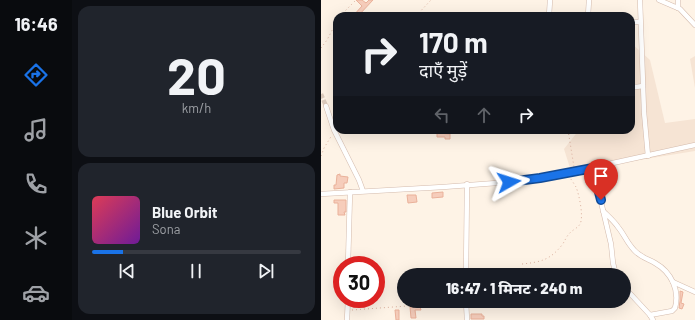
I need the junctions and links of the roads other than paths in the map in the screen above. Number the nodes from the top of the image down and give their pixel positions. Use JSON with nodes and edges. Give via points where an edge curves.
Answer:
{"nodes":[{"id":1,"x":550,"y":0,"type":"edge"},
{"id":2,"x":589,"y":0,"type":"edge"},
{"id":3,"x":639,"y":0,"type":"edge"},
{"id":4,"x":659,"y":0,"type":"edge"},
{"id":5,"x":678,"y":0,"type":"edge"},
{"id":6,"x":678,"y":8,"type":"junction"},
{"id":7,"x":549,"y":12,"type":"edge"},
{"id":8,"x":588,"y":12,"type":"edge"},
{"id":9,"x":635,"y":22,"type":"edge"},
{"id":10,"x":640,"y":22,"type":"junction"},
{"id":11,"x":695,"y":25,"type":"edge"},
{"id":12,"x":643,"y":86,"type":"junction"},
{"id":13,"x":635,"y":87,"type":"edge"},
{"id":14,"x":326,"y":106,"type":"tunnel mouth"},
{"id":15,"x":333,"y":127,"type":"edge"},
{"id":16,"x":336,"y":134,"type":"edge"},
{"id":17,"x":695,"y":146,"type":"edge"},
{"id":18,"x":649,"y":156,"type":"junction"},
{"id":19,"x":593,"y":168,"type":"junction"},
{"id":20,"x":467,"y":184,"type":"junction"},
{"id":21,"x":363,"y":191,"type":"junction"},
{"id":22,"x":350,"y":192,"type":"junction"},
{"id":23,"x":321,"y":194,"type":"edge"},
{"id":24,"x":603,"y":211,"type":"junction"},
{"id":25,"x":348,"y":256,"type":"edge"},
{"id":26,"x":466,"y":268,"type":"edge"},
{"id":27,"x":614,"y":268,"type":"edge"},
{"id":28,"x":673,"y":282,"type":"junction"},
{"id":29,"x":695,"y":292,"type":"edge"},
{"id":30,"x":631,"y":295,"type":"edge"},
{"id":31,"x":347,"y":308,"type":"edge"},
{"id":32,"x":466,"y":308,"type":"edge"},
{"id":33,"x":652,"y":318,"type":"edge"},
{"id":34,"x":347,"y":320,"type":"edge"},
{"id":35,"x":467,"y":320,"type":"edge"}],
"edges":[{"from":1,"to":7,"type":"street"},
{"from":2,"to":8,"type":"street"},
{"from":3,"to":10,"type":"street"},
{"from":4,"to":6,"type":"street"},
{"from":5,"to":6,"type":"street"},
{"from":6,"to":11,"type":"street"},
{"from":9,"to":10,"type":"street"},
{"from":10,"to":12,"type":"street"},
{"from":12,"to":13,"type":"street"},
{"from":12,"to":18,"type":"street"},
{"from":14,"to":15,"type":"street"},
{"from":16,"to":21,"type":"street"},
{"from":17,"to":18,"type":"street"},
{"from":18,"to":19,"type":"street"},
{"from":19,"to":20,"type":"street","via":[[524,181]]},
{"from":19,"to":24,"type":"street"},
{"from":20,"to":21,"type":"street"},
{"from":20,"to":26,"type":"street"},
{"from":21,"to":22,"type":"street"},
{"from":22,"to":23,"type":"street"},
{"from":22,"to":25,"type":"street"},
{"from":24,"to":27,"type":"street"},
{"from":24,"to":28,"type":"street","via":[[618,226],[634,251],[658,265]]},
{"from":28,"to":29,"type":"street"},
{"from":28,"to":33,"type":"street","via":[[676,291],[675,308]]},
{"from":30,"to":33,"type":"street"},
{"from":31,"to":34,"type":"street"},
{"from":32,"to":35,"type":"street"}]}
